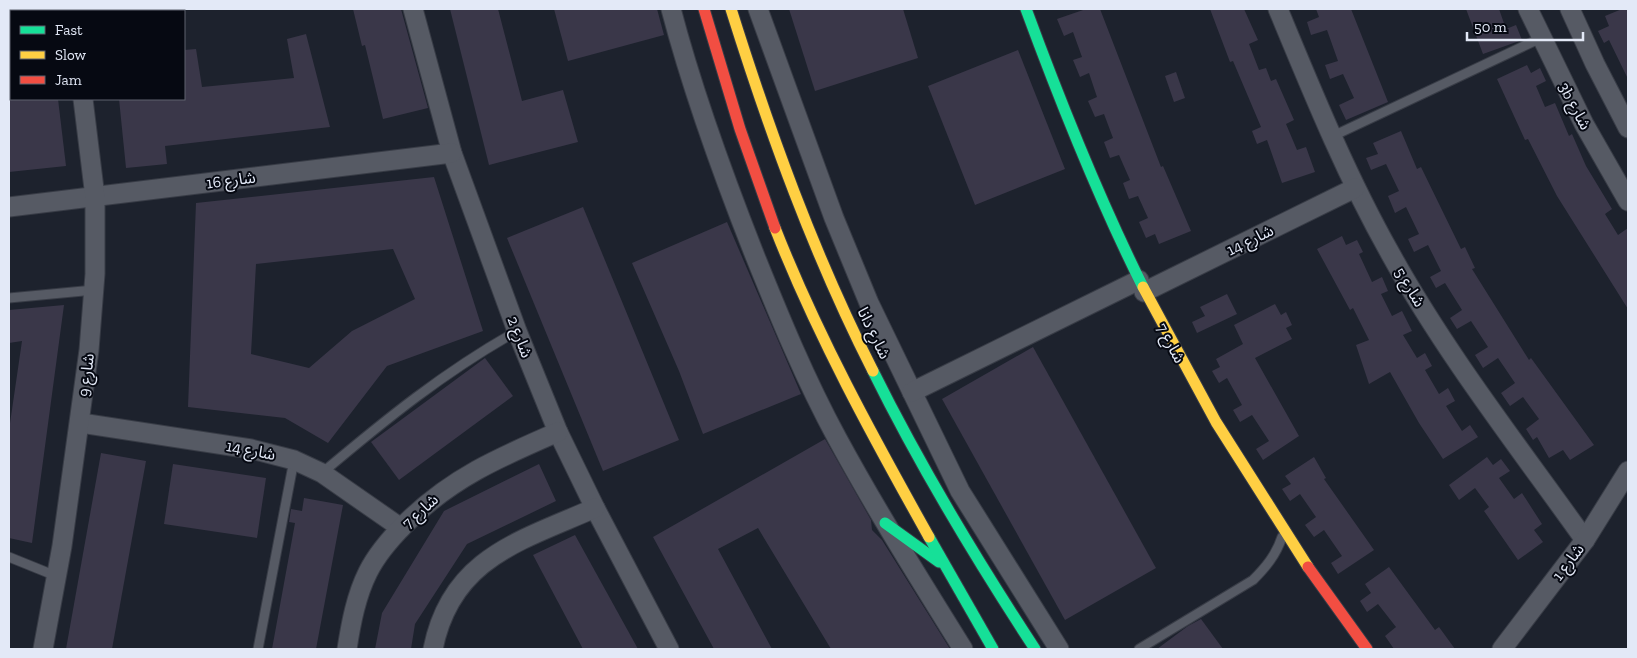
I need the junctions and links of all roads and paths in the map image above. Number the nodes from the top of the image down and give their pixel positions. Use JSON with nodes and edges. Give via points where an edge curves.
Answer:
{"nodes":[{"id":1,"x":413,"y":9,"type":"edge"},
{"id":2,"x":671,"y":9,"type":"edge"},
{"id":3,"x":704,"y":9,"type":"edge"},
{"id":4,"x":731,"y":9,"type":"edge"},
{"id":5,"x":758,"y":9,"type":"edge"},
{"id":6,"x":1026,"y":9,"type":"edge"},
{"id":7,"x":1278,"y":9,"type":"edge"},
{"id":8,"x":1528,"y":9,"type":"edge"},
{"id":9,"x":1570,"y":9,"type":"edge"},
{"id":10,"x":1541,"y":38,"type":"junction"},
{"id":11,"x":83,"y":100,"type":"edge"},
{"id":12,"x":1628,"y":128,"type":"edge"},
{"id":13,"x":1333,"y":136,"type":"junction"},
{"id":14,"x":452,"y":153,"type":"junction"},
{"id":15,"x":1355,"y":188,"type":"junction"},
{"id":16,"x":95,"y":197,"type":"junction"},
{"id":17,"x":1628,"y":201,"type":"edge"},
{"id":18,"x":9,"y":207,"type":"edge"},
{"id":19,"x":1142,"y":286,"type":"junction"},
{"id":20,"x":94,"y":290,"type":"junction"},
{"id":21,"x":9,"y":298,"type":"edge"},
{"id":22,"x":517,"y":331,"type":"junction"},
{"id":23,"x":912,"y":392,"type":"junction"},
{"id":24,"x":81,"y":423,"type":"junction"},
{"id":25,"x":558,"y":432,"type":"junction"},
{"id":26,"x":294,"y":460,"type":"junction"},
{"id":27,"x":1628,"y":471,"type":"edge"},
{"id":28,"x":322,"y":473,"type":"junction"},
{"id":29,"x":595,"y":508,"type":"junction"},
{"id":30,"x":884,"y":523,"type":"junction"},
{"id":31,"x":401,"y":528,"type":"junction"},
{"id":32,"x":1284,"y":532,"type":"junction"},
{"id":33,"x":1585,"y":540,"type":"junction"},
{"id":34,"x":9,"y":557,"type":"edge"},
{"id":35,"x":944,"y":566,"type":"junction"},
{"id":36,"x":56,"y":576,"type":"junction"},
{"id":37,"x":43,"y":649,"type":"edge"},
{"id":38,"x":258,"y":649,"type":"edge"},
{"id":39,"x":347,"y":649,"type":"edge"},
{"id":40,"x":433,"y":649,"type":"edge"},
{"id":41,"x":669,"y":649,"type":"edge"},
{"id":42,"x":963,"y":649,"type":"edge"},
{"id":43,"x":993,"y":649,"type":"edge"},
{"id":44,"x":1035,"y":649,"type":"edge"},
{"id":45,"x":1059,"y":649,"type":"edge"},
{"id":46,"x":1139,"y":649,"type":"edge"},
{"id":47,"x":1367,"y":649,"type":"edge"},
{"id":48,"x":1502,"y":649,"type":"edge"}],
"edges":[{"from":1,"to":14,"type":"street","name":"شارع 2"},
{"from":2,"to":30,"type":"street","via":[[727,186],[778,312],[836,437]]},
{"from":3,"to":35,"type":"street","via":[[751,160],[785,252],[817,324]]},
{"from":4,"to":44,"type":"street","name":"شارع دانا","via":[[776,147],[846,315],[940,498],[992,587]]},
{"from":5,"to":23,"type":"street","via":[[834,218],[869,303]]},
{"from":6,"to":19,"type":"street","name":"شارع 7","via":[[1072,132]]},
{"from":7,"to":13,"type":"street","name":"شارع 5"},
{"from":8,"to":10,"type":"street","name":"3b شارع"},
{"from":9,"to":12,"type":"street"},
{"from":10,"to":13,"type":"lane"},
{"from":10,"to":17,"type":"street","name":"3b شارع","via":[[1584,124]]},
{"from":11,"to":16,"type":"street","name":"شارع 9"},
{"from":13,"to":15,"type":"street","name":"شارع 5"},
{"from":14,"to":16,"type":"street","name":"شارع 16"},
{"from":14,"to":22,"type":"street","name":"شارع 2"},
{"from":15,"to":19,"type":"street","name":"شارع 14"},
{"from":15,"to":33,"type":"street","name":"شارع 5","via":[[1427,315]]},
{"from":16,"to":18,"type":"street","name":"شارع 16"},
{"from":16,"to":20,"type":"street","name":"شارع 9"},
{"from":19,"to":23,"type":"street","name":"شارع 14"},
{"from":19,"to":32,"type":"street","name":"شارع 7","via":[[1202,400]]},
{"from":20,"to":21,"type":"lane"},
{"from":20,"to":24,"type":"street","name":"شارع 9"},
{"from":22,"to":25,"type":"street","name":"شارع 2"},
{"from":22,"to":28,"type":"lane","via":[[425,388]]},
{"from":23,"to":45,"type":"street","via":[[960,491]]},
{"from":24,"to":26,"type":"street","name":"شارع 14","via":[[251,448]]},
{"from":24,"to":36,"type":"street","name":"شارع 9"},
{"from":25,"to":29,"type":"street","name":"شارع 2"},
{"from":25,"to":31,"type":"street","name":"شارع 7","via":[[474,470],[423,506]]},
{"from":26,"to":28,"type":"street","name":"شارع 14"},
{"from":26,"to":38,"type":"lane"},
{"from":27,"to":33,"type":"street","name":"شارع 1"},
{"from":28,"to":31,"type":"street","name":"شارع 14"},
{"from":29,"to":40,"type":"street","via":[[499,551],[478,567],[447,607]]},
{"from":29,"to":41,"type":"street","name":"شارع 2"},
{"from":30,"to":35,"type":"street"},
{"from":30,"to":42,"type":"street"},
{"from":31,"to":39,"type":"street","name":"شارع 7","via":[[368,571],[357,597]]},
{"from":32,"to":46,"type":"lane","via":[[1278,550],[1253,580]]},
{"from":32,"to":47,"type":"street","name":"شارع 7"},
{"from":33,"to":48,"type":"street","name":"شارع 1"},
{"from":34,"to":36,"type":"lane"},
{"from":35,"to":43,"type":"street"},
{"from":36,"to":37,"type":"street","name":"شارع 9"}]}
